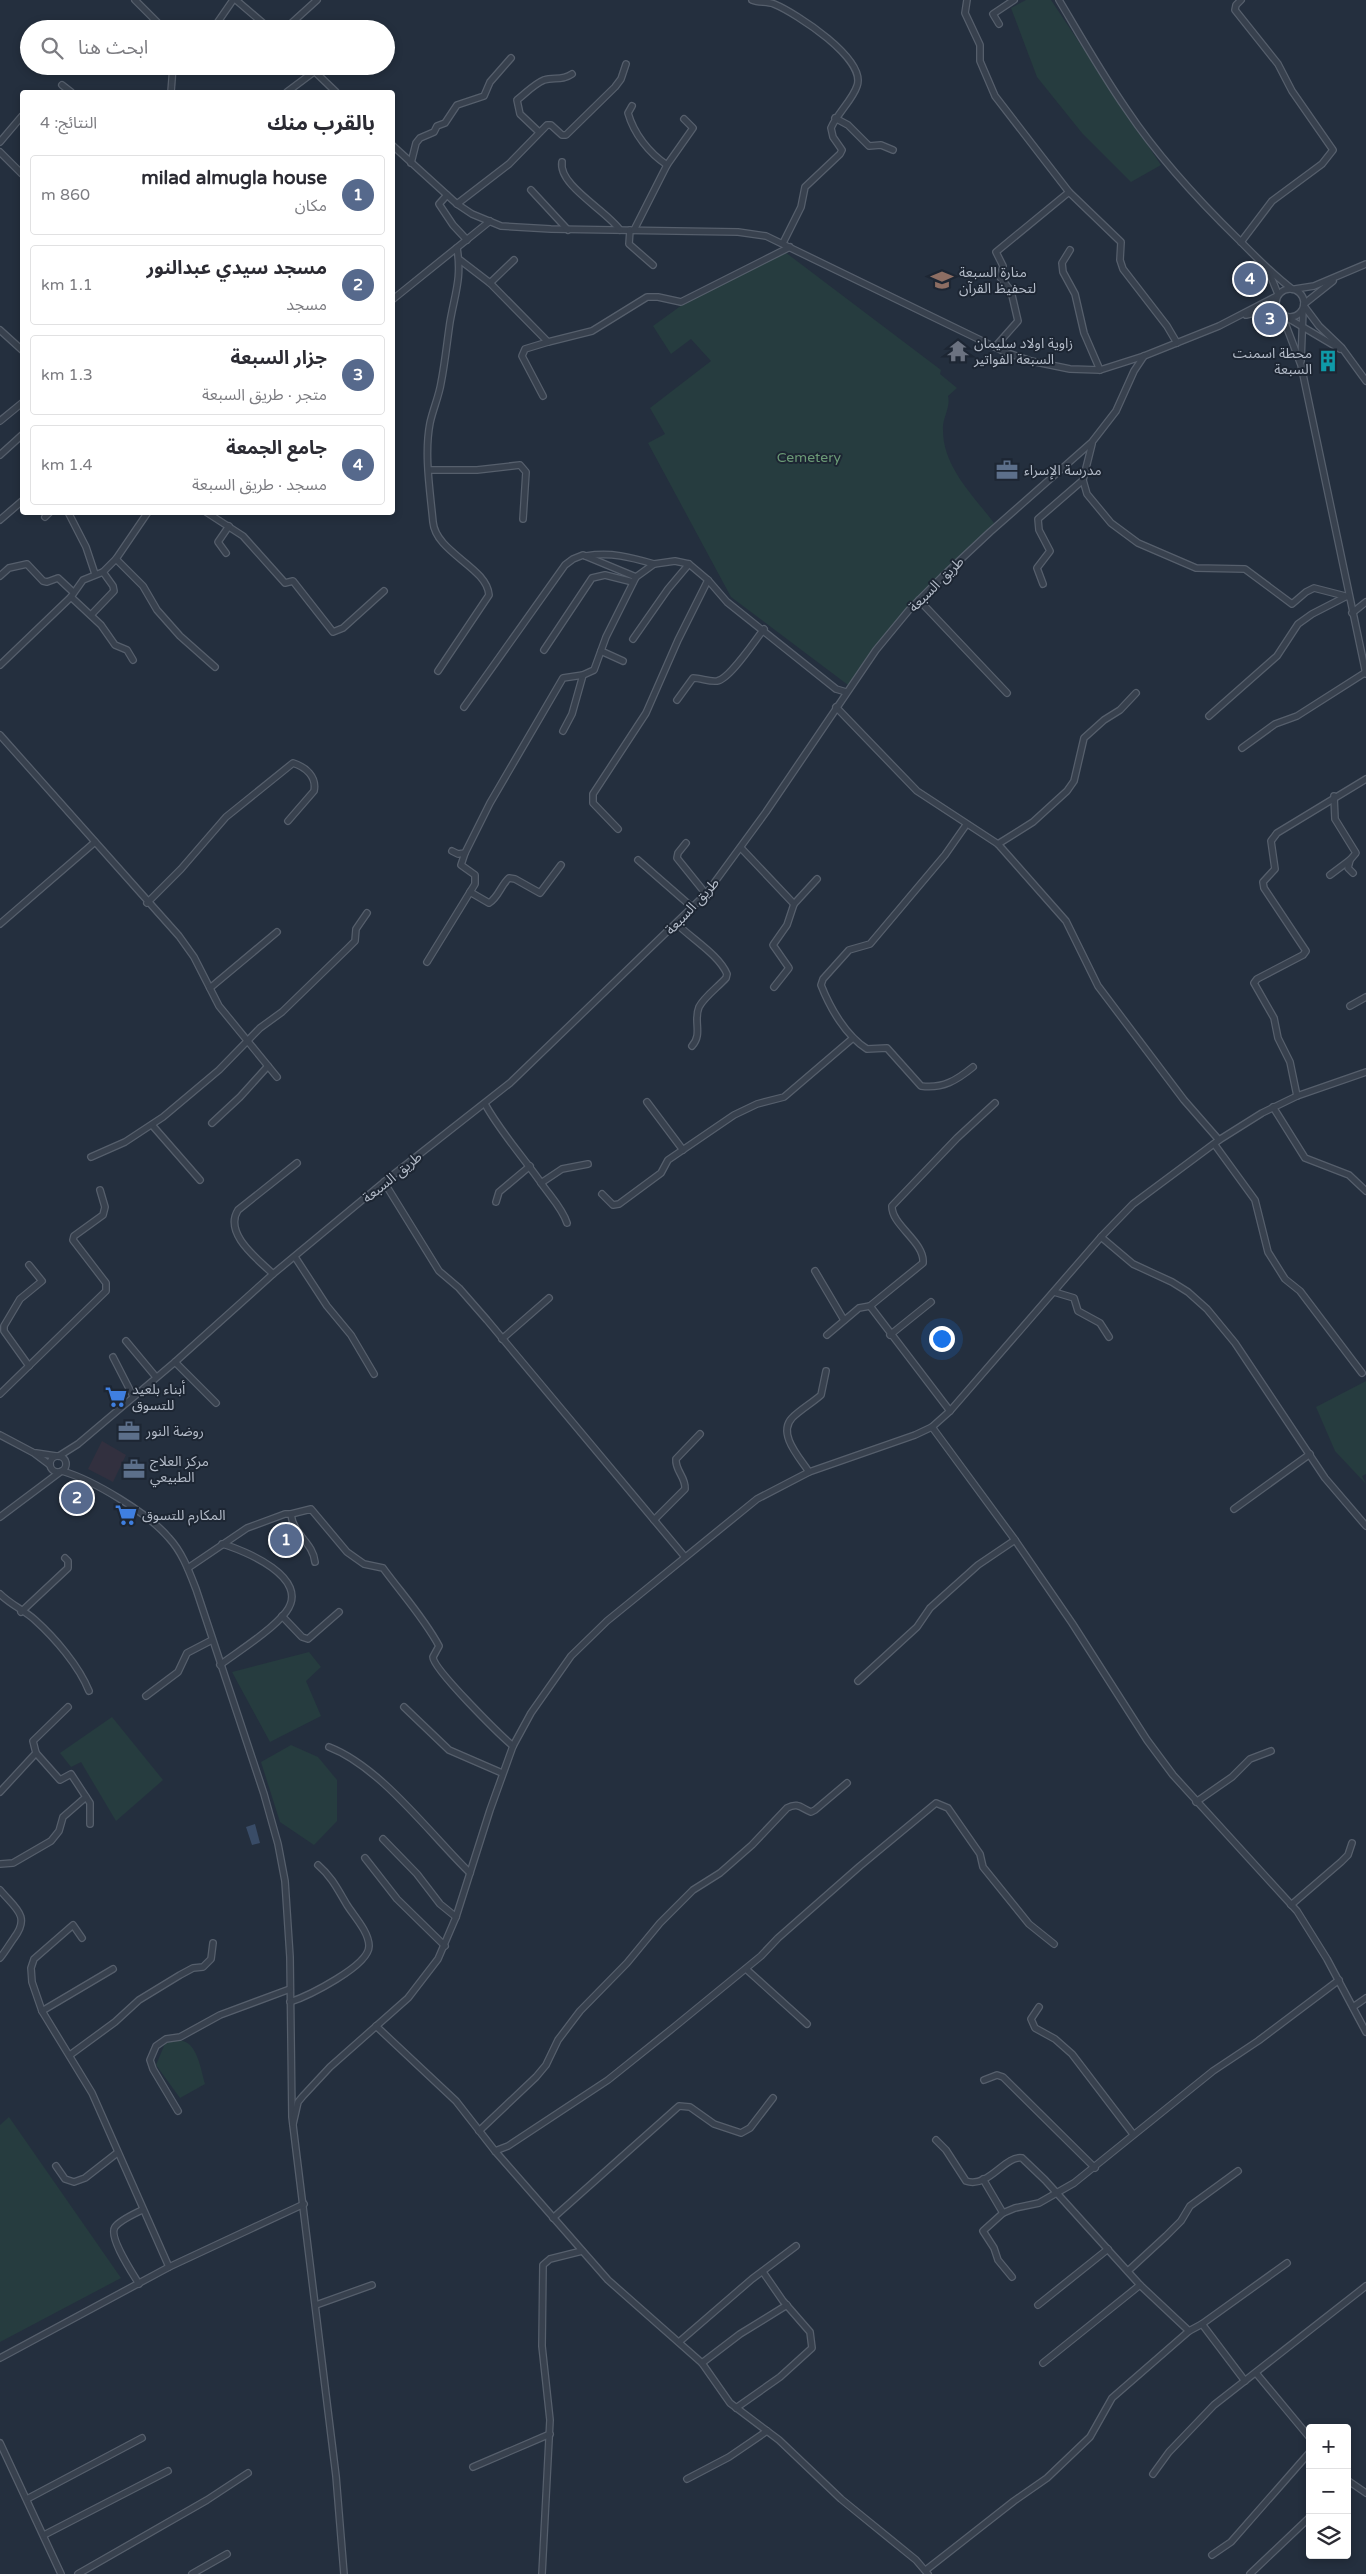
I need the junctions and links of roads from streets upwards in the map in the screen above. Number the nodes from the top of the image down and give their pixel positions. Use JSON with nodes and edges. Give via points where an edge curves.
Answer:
{"nodes":[{"id":1,"x":135,"y":0,"type":"edge"},
{"id":2,"x":234,"y":0,"type":"edge"},
{"id":3,"x":317,"y":0,"type":"edge"},
{"id":4,"x":752,"y":0,"type":"edge"},
{"id":5,"x":966,"y":0,"type":"edge"},
{"id":6,"x":1014,"y":0,"type":"edge"},
{"id":7,"x":1059,"y":0,"type":"edge"},
{"id":8,"x":1241,"y":0,"type":"edge"},
{"id":9,"x":155,"y":20,"type":"edge"},
{"id":10,"x":220,"y":20,"type":"edge"},
{"id":11,"x":259,"y":20,"type":"edge"},
{"id":12,"x":295,"y":20,"type":"edge"},
{"id":13,"x":999,"y":24,"type":"dead end"},
{"id":14,"x":511,"y":58,"type":"dead end"},
{"id":15,"x":626,"y":64,"type":"dead end"},
{"id":16,"x":572,"y":74,"type":"dead end"},
{"id":17,"x":172,"y":75,"type":"edge"},
{"id":18,"x":310,"y":75,"type":"edge"},
{"id":19,"x":319,"y":75,"type":"edge"},
{"id":20,"x":62,"y":85,"type":"dead end"},
{"id":21,"x":68,"y":90,"type":"edge"},
{"id":22,"x":171,"y":90,"type":"edge"},
{"id":23,"x":290,"y":90,"type":"edge"},
{"id":24,"x":334,"y":90,"type":"edge"},
{"id":25,"x":632,"y":106,"type":"dead end"},
{"id":26,"x":20,"y":118,"type":"edge"},
{"id":27,"x":835,"y":118,"type":"junction"},
{"id":28,"x":684,"y":119,"type":"dead end"},
{"id":29,"x":539,"y":132,"type":"junction"},
{"id":30,"x":0,"y":142,"type":"edge"},
{"id":31,"x":395,"y":148,"type":"edge"},
{"id":32,"x":893,"y":150,"type":"dead end"},
{"id":33,"x":0,"y":152,"type":"edge"},
{"id":34,"x":562,"y":162,"type":"dead end"},
{"id":35,"x":412,"y":163,"type":"junction"},
{"id":36,"x":667,"y":165,"type":"junction"},
{"id":37,"x":20,"y":172,"type":"edge"},
{"id":38,"x":530,"y":190,"type":"dead end"},
{"id":39,"x":1069,"y":192,"type":"junction"},
{"id":40,"x":447,"y":195,"type":"junction"},
{"id":41,"x":457,"y":204,"type":"junction"},
{"id":42,"x":490,"y":221,"type":"junction"},
{"id":43,"x":568,"y":230,"type":"junction"},
{"id":44,"x":620,"y":230,"type":"junction"},
{"id":45,"x":632,"y":230,"type":"junction"},
{"id":46,"x":467,"y":240,"type":"junction"},
{"id":47,"x":1241,"y":242,"type":"junction"},
{"id":48,"x":784,"y":243,"type":"junction"},
{"id":49,"x":790,"y":247,"type":"junction"},
{"id":50,"x":457,"y":248,"type":"junction"},
{"id":51,"x":1070,"y":250,"type":"dead end"},
{"id":52,"x":460,"y":260,"type":"junction"},
{"id":53,"x":514,"y":260,"type":"dead end"},
{"id":54,"x":1366,"y":264,"type":"edge"},
{"id":55,"x":653,"y":265,"type":"dead end"},
{"id":56,"x":1267,"y":268,"type":"junction"},
{"id":57,"x":1340,"y":276,"type":"junction"},
{"id":58,"x":490,"y":283,"type":"junction"},
{"id":59,"x":1293,"y":289,"type":"junction"},
{"id":60,"x":1278,"y":295,"type":"junction"},
{"id":61,"x":395,"y":298,"type":"edge"},
{"id":62,"x":1304,"y":306,"type":"junction"},
{"id":63,"x":1282,"y":314,"type":"junction"},
{"id":64,"x":1236,"y":318,"type":"junction"},
{"id":65,"x":1302,"y":326,"type":"junction"},
{"id":66,"x":1,"y":332,"type":"edge"},
{"id":67,"x":548,"y":342,"type":"junction"},
{"id":68,"x":1176,"y":343,"type":"junction"},
{"id":69,"x":995,"y":347,"type":"junction"},
{"id":70,"x":20,"y":348,"type":"edge"},
{"id":71,"x":1347,"y":354,"type":"junction"},
{"id":72,"x":1144,"y":356,"type":"junction"},
{"id":73,"x":1301,"y":365,"type":"junction"},
{"id":74,"x":1100,"y":370,"type":"junction"},
{"id":75,"x":1366,"y":381,"type":"edge"},
{"id":76,"x":543,"y":396,"type":"dead end"},
{"id":77,"x":20,"y":405,"type":"edge"},
{"id":78,"x":0,"y":422,"type":"edge"},
{"id":79,"x":20,"y":437,"type":"edge"},
{"id":80,"x":1092,"y":442,"type":"junction"},
{"id":81,"x":0,"y":455,"type":"edge"},
{"id":82,"x":429,"y":470,"type":"junction"},
{"id":83,"x":1083,"y":480,"type":"junction"},
{"id":84,"x":20,"y":503,"type":"edge"},
{"id":85,"x":70,"y":515,"type":"edge"},
{"id":86,"x":146,"y":515,"type":"edge"},
{"id":87,"x":211,"y":515,"type":"edge"},
{"id":88,"x":523,"y":519,"type":"dead end"},
{"id":89,"x":0,"y":520,"type":"edge"},
{"id":90,"x":229,"y":526,"type":"junction"},
{"id":91,"x":226,"y":553,"type":"dead end"},
{"id":92,"x":586,"y":556,"type":"junction"},
{"id":93,"x":116,"y":559,"type":"junction"},
{"id":94,"x":654,"y":564,"type":"junction"},
{"id":95,"x":689,"y":564,"type":"junction"},
{"id":96,"x":103,"y":572,"type":"junction"},
{"id":97,"x":95,"y":574,"type":"junction"},
{"id":98,"x":0,"y":576,"type":"edge"},
{"id":99,"x":634,"y":580,"type":"junction"},
{"id":100,"x":708,"y":580,"type":"junction"},
{"id":101,"x":1043,"y":584,"type":"dead end"},
{"id":102,"x":384,"y":591,"type":"dead end"},
{"id":103,"x":72,"y":595,"type":"junction"},
{"id":104,"x":1347,"y":597,"type":"junction"},
{"id":105,"x":919,"y":600,"type":"junction"},
{"id":106,"x":1366,"y":602,"type":"edge"},
{"id":107,"x":1352,"y":613,"type":"junction"},
{"id":108,"x":91,"y":615,"type":"junction"},
{"id":109,"x":764,"y":629,"type":"junction"},
{"id":110,"x":633,"y":639,"type":"dead end"},
{"id":111,"x":544,"y":650,"type":"dead end"},
{"id":112,"x":601,"y":651,"type":"junction"},
{"id":113,"x":133,"y":660,"type":"dead end"},
{"id":114,"x":623,"y":662,"type":"dead end"},
{"id":115,"x":0,"y":665,"type":"edge"},
{"id":116,"x":215,"y":666,"type":"dead end"},
{"id":117,"x":438,"y":671,"type":"dead end"},
{"id":118,"x":1366,"y":673,"type":"edge"},
{"id":119,"x":584,"y":675,"type":"junction"},
{"id":120,"x":846,"y":692,"type":"junction"},
{"id":121,"x":1136,"y":692,"type":"dead end"},
{"id":122,"x":1007,"y":693,"type":"dead end"},
{"id":123,"x":677,"y":700,"type":"dead end"},
{"id":124,"x":464,"y":707,"type":"dead end"},
{"id":125,"x":836,"y":707,"type":"junction"},
{"id":126,"x":1209,"y":716,"type":"dead end"},
{"id":127,"x":563,"y":731,"type":"dead end"},
{"id":128,"x":0,"y":735,"type":"edge"},
{"id":129,"x":1242,"y":748,"type":"dead end"},
{"id":130,"x":1366,"y":779,"type":"edge"},
{"id":131,"x":1334,"y":796,"type":"junction"},
{"id":132,"x":288,"y":821,"type":"dead end"},
{"id":133,"x":966,"y":826,"type":"junction"},
{"id":134,"x":618,"y":829,"type":"dead end"},
{"id":135,"x":95,"y":842,"type":"junction"},
{"id":136,"x":686,"y":843,"type":"dead end"},
{"id":137,"x":998,"y":844,"type":"junction"},
{"id":138,"x":741,"y":848,"type":"junction"},
{"id":139,"x":452,"y":851,"type":"dead end"},
{"id":140,"x":465,"y":853,"type":"junction"},
{"id":141,"x":638,"y":860,"type":"dead end"},
{"id":142,"x":1350,"y":860,"type":"junction"},
{"id":143,"x":560,"y":865,"type":"dead end"},
{"id":144,"x":1354,"y":873,"type":"dead end"},
{"id":145,"x":1330,"y":875,"type":"dead end"},
{"id":146,"x":817,"y":879,"type":"dead end"},
{"id":147,"x":470,"y":892,"type":"junction"},
{"id":148,"x":706,"y":894,"type":"junction"},
{"id":149,"x":147,"y":903,"type":"junction"},
{"id":150,"x":794,"y":904,"type":"junction"},
{"id":151,"x":693,"y":908,"type":"junction"},
{"id":152,"x":367,"y":913,"type":"dead end"},
{"id":153,"x":0,"y":924,"type":"edge"},
{"id":154,"x":677,"y":924,"type":"junction"},
{"id":155,"x":276,"y":932,"type":"dead end"},
{"id":156,"x":427,"y":962,"type":"dead end"},
{"id":157,"x":774,"y":987,"type":"dead end"},
{"id":158,"x":210,"y":988,"type":"junction"},
{"id":159,"x":1366,"y":997,"type":"edge"},
{"id":160,"x":1350,"y":1006,"type":"dead end"},
{"id":161,"x":853,"y":1038,"type":"junction"},
{"id":162,"x":246,"y":1041,"type":"junction"},
{"id":163,"x":692,"y":1046,"type":"dead end"},
{"id":164,"x":268,"y":1066,"type":"junction"},
{"id":165,"x":973,"y":1067,"type":"dead end"},
{"id":166,"x":1366,"y":1072,"type":"edge"},
{"id":167,"x":277,"y":1077,"type":"dead end"},
{"id":168,"x":1296,"y":1096,"type":"junction"},
{"id":169,"x":647,"y":1102,"type":"dead end"},
{"id":170,"x":995,"y":1103,"type":"dead end"},
{"id":171,"x":485,"y":1104,"type":"junction"},
{"id":172,"x":1273,"y":1107,"type":"junction"},
{"id":173,"x":212,"y":1123,"type":"dead end"},
{"id":174,"x":152,"y":1125,"type":"junction"},
{"id":175,"x":1217,"y":1143,"type":"junction"},
{"id":176,"x":683,"y":1150,"type":"junction"},
{"id":177,"x":91,"y":1158,"type":"dead end"},
{"id":178,"x":297,"y":1162,"type":"dead end"},
{"id":179,"x":588,"y":1164,"type":"dead end"},
{"id":180,"x":530,"y":1166,"type":"junction"},
{"id":181,"x":200,"y":1180,"type":"dead end"},
{"id":182,"x":384,"y":1182,"type":"junction"},
{"id":183,"x":541,"y":1183,"type":"junction"},
{"id":184,"x":100,"y":1190,"type":"dead end"},
{"id":185,"x":1366,"y":1192,"type":"edge"},
{"id":186,"x":602,"y":1194,"type":"dead end"},
{"id":187,"x":496,"y":1202,"type":"dead end"},
{"id":188,"x":567,"y":1223,"type":"dead end"},
{"id":189,"x":1101,"y":1237,"type":"junction"},
{"id":190,"x":295,"y":1257,"type":"junction"},
{"id":191,"x":30,"y":1265,"type":"dead end"},
{"id":192,"x":815,"y":1271,"type":"dead end"},
{"id":193,"x":273,"y":1274,"type":"junction"},
{"id":194,"x":1054,"y":1292,"type":"junction"},
{"id":195,"x":549,"y":1298,"type":"dead end"},
{"id":196,"x":931,"y":1302,"type":"dead end"},
{"id":197,"x":870,"y":1306,"type":"junction"},
{"id":198,"x":844,"y":1320,"type":"junction"},
{"id":199,"x":827,"y":1335,"type":"dead end"},
{"id":200,"x":890,"y":1335,"type":"junction"},
{"id":201,"x":1109,"y":1337,"type":"dead end"},
{"id":202,"x":502,"y":1339,"type":"junction"},
{"id":203,"x":126,"y":1341,"type":"dead end"},
{"id":204,"x":113,"y":1357,"type":"dead end"},
{"id":205,"x":175,"y":1362,"type":"junction"},
{"id":206,"x":29,"y":1366,"type":"junction"},
{"id":207,"x":826,"y":1371,"type":"dead end"},
{"id":208,"x":1362,"y":1373,"type":"dead end"},
{"id":209,"x":374,"y":1374,"type":"dead end"},
{"id":210,"x":156,"y":1377,"type":"junction"},
{"id":211,"x":0,"y":1394,"type":"edge"},
{"id":212,"x":133,"y":1396,"type":"junction"},
{"id":213,"x":216,"y":1403,"type":"dead end"},
{"id":214,"x":950,"y":1411,"type":"junction"},
{"id":215,"x":932,"y":1427,"type":"junction"},
{"id":216,"x":700,"y":1434,"type":"dead end"},
{"id":217,"x":0,"y":1435,"type":"edge"},
{"id":218,"x":78,"y":1444,"type":"junction"},
{"id":219,"x":34,"y":1453,"type":"junction"},
{"id":220,"x":1310,"y":1454,"type":"junction"},
{"id":221,"x":58,"y":1456,"type":"junction"},
{"id":222,"x":66,"y":1462,"type":"junction"},
{"id":223,"x":50,"y":1466,"type":"junction"},
{"id":224,"x":61,"y":1472,"type":"junction"},
{"id":225,"x":809,"y":1472,"type":"junction"},
{"id":226,"x":77,"y":1476,"type":"junction"},
{"id":227,"x":42,"y":1484,"type":"junction"},
{"id":228,"x":1234,"y":1509,"type":"dead end"},
{"id":229,"x":292,"y":1514,"type":"junction"},
{"id":230,"x":0,"y":1517,"type":"edge"},
{"id":231,"x":654,"y":1520,"type":"junction"},
{"id":232,"x":292,"y":1524,"type":"junction"},
{"id":233,"x":1366,"y":1526,"type":"edge"},
{"id":234,"x":1015,"y":1540,"type":"junction"},
{"id":235,"x":222,"y":1544,"type":"junction"},
{"id":236,"x":293,"y":1550,"type":"dead end"},
{"id":237,"x":685,"y":1557,"type":"junction"},
{"id":238,"x":65,"y":1558,"type":"dead end"},
{"id":239,"x":315,"y":1562,"type":"dead end"},
{"id":240,"x":188,"y":1568,"type":"junction"},
{"id":241,"x":0,"y":1594,"type":"edge"},
{"id":242,"x":21,"y":1612,"type":"junction"},
{"id":243,"x":339,"y":1612,"type":"dead end"},
{"id":244,"x":282,"y":1616,"type":"junction"},
{"id":245,"x":212,"y":1640,"type":"junction"},
{"id":246,"x":220,"y":1665,"type":"junction"},
{"id":247,"x":858,"y":1681,"type":"dead end"},
{"id":248,"x":89,"y":1692,"type":"dead end"},
{"id":249,"x":146,"y":1696,"type":"dead end"},
{"id":250,"x":68,"y":1707,"type":"dead end"},
{"id":251,"x":404,"y":1707,"type":"dead end"},
{"id":252,"x":513,"y":1746,"type":"junction"},
{"id":253,"x":329,"y":1747,"type":"dead end"},
{"id":254,"x":1271,"y":1751,"type":"dead end"},
{"id":255,"x":36,"y":1753,"type":"junction"},
{"id":256,"x":502,"y":1773,"type":"junction"},
{"id":257,"x":847,"y":1783,"type":"dead end"},
{"id":258,"x":0,"y":1792,"type":"edge"},
{"id":259,"x":86,"y":1797,"type":"junction"},
{"id":260,"x":1196,"y":1802,"type":"junction"},
{"id":261,"x":90,"y":1824,"type":"dead end"},
{"id":262,"x":383,"y":1839,"type":"dead end"},
{"id":263,"x":1352,"y":1843,"type":"dead end"},
{"id":264,"x":364,"y":1858,"type":"dead end"},
{"id":265,"x":0,"y":1864,"type":"edge"},
{"id":266,"x":318,"y":1865,"type":"dead end"},
{"id":267,"x":470,"y":1873,"type":"junction"},
{"id":268,"x":0,"y":1890,"type":"edge"},
{"id":269,"x":1291,"y":1905,"type":"junction"},
{"id":270,"x":456,"y":1917,"type":"junction"},
{"id":271,"x":82,"y":1938,"type":"dead end"},
{"id":272,"x":213,"y":1943,"type":"dead end"},
{"id":273,"x":1054,"y":1944,"type":"dead end"},
{"id":274,"x":445,"y":1946,"type":"junction"},
{"id":275,"x":0,"y":1958,"type":"edge"},
{"id":276,"x":113,"y":1969,"type":"dead end"},
{"id":277,"x":746,"y":1969,"type":"junction"},
{"id":278,"x":1339,"y":1980,"type":"junction"},
{"id":279,"x":290,"y":1989,"type":"junction"},
{"id":280,"x":1366,"y":1998,"type":"edge"},
{"id":281,"x":290,"y":2002,"type":"junction"},
{"id":282,"x":1353,"y":2006,"type":"junction"},
{"id":283,"x":1039,"y":2007,"type":"dead end"},
{"id":284,"x":42,"y":2011,"type":"junction"},
{"id":285,"x":807,"y":2024,"type":"dead end"},
{"id":286,"x":376,"y":2026,"type":"junction"},
{"id":287,"x":1366,"y":2032,"type":"edge"},
{"id":288,"x":70,"y":2055,"type":"junction"},
{"id":289,"x":984,"y":2080,"type":"dead end"},
{"id":290,"x":773,"y":2098,"type":"dead end"},
{"id":291,"x":178,"y":2111,"type":"dead end"},
{"id":292,"x":293,"y":2124,"type":"junction"},
{"id":293,"x":479,"y":2131,"type":"junction"},
{"id":294,"x":1133,"y":2134,"type":"junction"},
{"id":295,"x":936,"y":2140,"type":"dead end"},
{"id":296,"x":496,"y":2151,"type":"junction"},
{"id":297,"x":117,"y":2153,"type":"junction"},
{"id":298,"x":56,"y":2166,"type":"dead end"},
{"id":299,"x":1095,"y":2168,"type":"junction"},
{"id":300,"x":1238,"y":2171,"type":"dead end"},
{"id":301,"x":983,"y":2179,"type":"junction"},
{"id":302,"x":1058,"y":2194,"type":"junction"},
{"id":303,"x":304,"y":2204,"type":"junction"},
{"id":304,"x":142,"y":2210,"type":"junction"},
{"id":305,"x":1003,"y":2212,"type":"junction"},
{"id":306,"x":553,"y":2218,"type":"junction"},
{"id":307,"x":796,"y":2246,"type":"dead end"},
{"id":308,"x":1108,"y":2248,"type":"junction"},
{"id":309,"x":582,"y":2251,"type":"junction"},
{"id":310,"x":1287,"y":2262,"type":"dead end"},
{"id":311,"x":169,"y":2267,"type":"junction"},
{"id":312,"x":1128,"y":2271,"type":"junction"},
{"id":313,"x":763,"y":2272,"type":"junction"},
{"id":314,"x":1012,"y":2277,"type":"dead end"},
{"id":315,"x":139,"y":2284,"type":"junction"},
{"id":316,"x":372,"y":2285,"type":"dead end"},
{"id":317,"x":1140,"y":2285,"type":"junction"},
{"id":318,"x":1366,"y":2286,"type":"edge"},
{"id":319,"x":316,"y":2305,"type":"junction"},
{"id":320,"x":786,"y":2305,"type":"junction"},
{"id":321,"x":1038,"y":2305,"type":"dead end"},
{"id":322,"x":1202,"y":2324,"type":"junction"},
{"id":323,"x":1189,"y":2331,"type":"junction"},
{"id":324,"x":679,"y":2342,"type":"junction"},
{"id":325,"x":0,"y":2358,"type":"edge"},
{"id":326,"x":702,"y":2362,"type":"junction"},
{"id":327,"x":1043,"y":2363,"type":"dead end"},
{"id":328,"x":1256,"y":2373,"type":"junction"},
{"id":329,"x":1245,"y":2381,"type":"junction"},
{"id":330,"x":736,"y":2408,"type":"junction"},
{"id":331,"x":767,"y":2431,"type":"junction"},
{"id":332,"x":1306,"y":2433,"type":"edge"},
{"id":333,"x":550,"y":2434,"type":"junction"},
{"id":334,"x":142,"y":2438,"type":"dead end"},
{"id":335,"x":0,"y":2443,"type":"edge"},
{"id":336,"x":1306,"y":2457,"type":"edge"},
{"id":337,"x":473,"y":2467,"type":"dead end"},
{"id":338,"x":168,"y":2471,"type":"dead end"},
{"id":339,"x":248,"y":2473,"type":"dead end"},
{"id":340,"x":1153,"y":2474,"type":"dead end"},
{"id":341,"x":687,"y":2479,"type":"dead end"},
{"id":342,"x":1351,"y":2483,"type":"edge"},
{"id":343,"x":1366,"y":2493,"type":"edge"},
{"id":344,"x":27,"y":2499,"type":"junction"},
{"id":345,"x":1306,"y":2521,"type":"edge"},
{"id":346,"x":44,"y":2535,"type":"junction"},
{"id":347,"x":226,"y":2554,"type":"dead end"},
{"id":348,"x":1212,"y":2555,"type":"dead end"},
{"id":349,"x":927,"y":2572,"type":"edge"},
{"id":350,"x":61,"y":2574,"type":"edge"},
{"id":351,"x":78,"y":2574,"type":"edge"},
{"id":352,"x":192,"y":2574,"type":"edge"},
{"id":353,"x":344,"y":2574,"type":"edge"},
{"id":354,"x":542,"y":2574,"type":"edge"},
{"id":355,"x":1250,"y":2574,"type":"edge"}],
"edges":[{"from":1,"to":9,"type":"street"},
{"from":2,"to":10,"type":"street"},
{"from":2,"to":11,"type":"street"},
{"from":3,"to":12,"type":"street"},
{"from":4,"to":27,"type":"street","via":[[768,2],[786,10],[849,57],[858,85]]},
{"from":5,"to":39,"type":"street","via":[[965,13],[980,45],[980,61],[990,86]]},
{"from":6,"to":13,"type":"street","via":[[994,14]]},
{"from":7,"to":47,"type":"street","via":[[1091,56],[1142,131],[1191,192]]},
{"from":8,"to":47,"type":"street","via":[[1235,7],[1237,13],[1278,64],[1292,91],[1333,150],[1322,164],[1272,201]]},
{"from":14,"to":35,"type":"street","via":[[490,82],[484,96],[457,106],[445,123],[420,138]]},
{"from":15,"to":29,"type":"street","via":[[615,88],[566,134],[562,135],[549,124]]},
{"from":16,"to":29,"type":"street","via":[[561,80],[547,79],[538,83],[517,100],[520,114]]},
{"from":17,"to":22,"type":"street"},
{"from":18,"to":23,"type":"street"},
{"from":19,"to":24,"type":"street"},
{"from":20,"to":21,"type":"street"},
{"from":25,"to":36,"type":"street","via":[[628,113],[637,134],[649,150]]},
{"from":26,"to":30,"type":"street"},
{"from":27,"to":32,"type":"street","via":[[848,124],[869,146],[881,145]]},
{"from":27,"to":48,"type":"street","via":[[831,128],[842,150],[805,187],[801,207]]},
{"from":28,"to":36,"type":"street","via":[[693,128]]},
{"from":29,"to":41,"type":"street","via":[[509,164]]},
{"from":31,"to":35,"type":"street"},
{"from":33,"to":37,"type":"street"},
{"from":34,"to":44,"type":"street","via":[[562,173],[572,186],[608,215]]},
{"from":35,"to":40,"type":"street"},
{"from":36,"to":45,"type":"street"},
{"from":38,"to":43,"type":"street"},
{"from":39,"to":68,"type":"street","via":[[1121,242],[1123,269],[1167,326]]},
{"from":39,"to":69,"type":"street","via":[[996,252],[1003,266],[1000,277],[1011,290],[1018,321]]},
{"from":40,"to":41,"type":"street"},
{"from":40,"to":46,"type":"street","via":[[439,204],[452,225]]},
{"from":41,"to":42,"type":"street"},
{"from":42,"to":43,"type":"street","via":[[501,226]]},
{"from":42,"to":46,"type":"street"},
{"from":43,"to":44,"type":"street"},
{"from":44,"to":45,"type":"street"},
{"from":45,"to":48,"type":"street","via":[[738,232],[766,236]]},
{"from":45,"to":55,"type":"street","via":[[629,244],[632,249]]},
{"from":46,"to":50,"type":"street"},
{"from":47,"to":56,"type":"street"},
{"from":48,"to":49,"type":"street"},
{"from":49,"to":67,"type":"street","via":[[681,302],[658,296],[647,298],[592,330]]},
{"from":49,"to":69,"type":"street"},
{"from":50,"to":52,"type":"street"},
{"from":50,"to":61,"type":"street"},
{"from":51,"to":74,"type":"street","via":[[1062,263],[1063,272],[1075,294],[1084,333]]},
{"from":52,"to":58,"type":"street"},
{"from":52,"to":82,"type":"street","via":[[442,383],[430,422]]},
{"from":53,"to":58,"type":"street"},
{"from":54,"to":57,"type":"street"},
{"from":56,"to":59,"type":"street"},
{"from":56,"to":60,"type":"street"},
{"from":57,"to":59,"type":"street","via":[[1308,288]]},
{"from":57,"to":62,"type":"street"},
{"from":58,"to":67,"type":"street"},
{"from":59,"to":60,"type":"street","via":[[1283,290]]},
{"from":59,"to":62,"type":"street","via":[[1302,295]]},
{"from":60,"to":63,"type":"street","via":[[1276,305]]},
{"from":60,"to":64,"type":"street"},
{"from":62,"to":63,"type":"street","via":[[1295,316]]},
{"from":62,"to":65,"type":"street"},
{"from":62,"to":71,"type":"street","via":[[1314,321]]},
{"from":63,"to":64,"type":"street","via":[[1262,311]]},
{"from":63,"to":65,"type":"street"},
{"from":63,"to":73,"type":"street"},
{"from":64,"to":68,"type":"street"},
{"from":65,"to":71,"type":"street"},
{"from":65,"to":73,"type":"street"},
{"from":66,"to":70,"type":"street"},
{"from":67,"to":76,"type":"street","via":[[525,349],[522,356]]},
{"from":68,"to":72,"type":"street"},
{"from":69,"to":74,"type":"street","via":[[1048,366]]},
{"from":71,"to":75,"type":"street"},
{"from":72,"to":74,"type":"street"},
{"from":72,"to":80,"type":"street","name":"طريق السبعة","via":[[1116,411]]},
{"from":73,"to":104,"type":"street"},
{"from":77,"to":78,"type":"street"},
{"from":79,"to":81,"type":"street"},
{"from":80,"to":83,"type":"street"},
{"from":80,"to":105,"type":"street","name":"طريق السبعة"},
{"from":82,"to":88,"type":"street","via":[[477,470],[520,465],[526,472]]},
{"from":82,"to":117,"type":"street","via":[[433,524],[439,538],[477,574],[489,595]]},
{"from":83,"to":101,"type":"street","via":[[1038,519],[1039,530],[1050,551],[1037,568]]},
{"from":83,"to":104,"type":"street","via":[[1087,494],[1111,523],[1138,543],[1174,560],[1205,570],[1245,570],[1292,604],[1314,588]]},
{"from":84,"to":89,"type":"street"},
{"from":85,"to":97,"type":"street"},
{"from":86,"to":93,"type":"street"},
{"from":87,"to":90,"type":"street"},
{"from":90,"to":91,"type":"street","via":[[218,542]]},
{"from":90,"to":102,"type":"street","via":[[257,549],[285,582],[293,581],[333,632],[343,628]]},
{"from":92,"to":94,"type":"street","via":[[608,553]]},
{"from":92,"to":99,"type":"street"},
{"from":92,"to":124,"type":"street","via":[[578,556],[565,565]]},
{"from":93,"to":96,"type":"street"},
{"from":93,"to":116,"type":"street","via":[[143,586],[157,610],[180,636]]},
{"from":94,"to":95,"type":"street","via":[[668,561]]},
{"from":94,"to":99,"type":"street"},
{"from":95,"to":100,"type":"street"},
{"from":95,"to":110,"type":"street"},
{"from":96,"to":97,"type":"street"},
{"from":96,"to":108,"type":"street","via":[[114,591]]},
{"from":97,"to":103,"type":"street","via":[[83,580]]},
{"from":98,"to":103,"type":"street","via":[[9,568],[27,564],[43,581],[58,578]]},
{"from":99,"to":111,"type":"street","via":[[606,575],[592,578]]},
{"from":99,"to":112,"type":"street"},
{"from":100,"to":109,"type":"street","via":[[727,602]]},
{"from":100,"to":134,"type":"street","via":[[646,713],[593,794],[593,803]]},
{"from":103,"to":108,"type":"street"},
{"from":103,"to":115,"type":"street"},
{"from":104,"to":107,"type":"street"},
{"from":104,"to":126,"type":"street","via":[[1298,624],[1277,656]]},
{"from":105,"to":120,"type":"street","name":"طريق السبعة","via":[[876,650]]},
{"from":105,"to":122,"type":"street"},
{"from":106,"to":107,"type":"street"},
{"from":107,"to":118,"type":"street"},
{"from":108,"to":113,"type":"street"},
{"from":109,"to":120,"type":"street","via":[[836,688]]},
{"from":109,"to":123,"type":"street","via":[[730,672],[714,681],[694,678]]},
{"from":112,"to":114,"type":"street"},
{"from":112,"to":119,"type":"street","via":[[594,670]]},
{"from":118,"to":129,"type":"street","via":[[1297,716],[1275,724]]},
{"from":119,"to":127,"type":"street"},
{"from":119,"to":140,"type":"street","via":[[563,678],[490,803]]},
{"from":120,"to":125,"type":"street","name":"طريق السبعة"},
{"from":121,"to":137,"type":"street","via":[[1120,710],[1084,738],[1074,781],[1067,791],[1033,822]]},
{"from":125,"to":133,"type":"street","via":[[917,791]]},
{"from":125,"to":138,"type":"street","name":"طريق السبعة"},
{"from":128,"to":135,"type":"street"},
{"from":130,"to":131,"type":"street"},
{"from":131,"to":142,"type":"street","via":[[1335,819],[1356,853]]},
{"from":131,"to":168,"type":"street","via":[[1274,836],[1271,846],[1275,868],[1264,882],[1272,903],[1306,948],[1303,955],[1254,983],[1274,1018],[1278,1038],[1290,1062]]},
{"from":132,"to":149,"type":"street","via":[[314,791],[315,784],[314,778],[293,763],[226,817],[182,869]]},
{"from":133,"to":137,"type":"street"},
{"from":133,"to":161,"type":"street","via":[[870,944],[849,950],[823,979],[821,985],[830,1004]]},
{"from":135,"to":149,"type":"street"},
{"from":135,"to":153,"type":"street"},
{"from":136,"to":148,"type":"street","via":[[677,858]]},
{"from":137,"to":175,"type":"street","via":[[1066,921],[1098,986]]},
{"from":138,"to":148,"type":"street","name":"طريق السبعة"},
{"from":138,"to":150,"type":"street"},
{"from":139,"to":140,"type":"street"},
{"from":140,"to":147,"type":"street","via":[[461,865],[477,878]]},
{"from":141,"to":151,"type":"street"},
{"from":142,"to":144,"type":"street","via":[[1348,868]]},
{"from":142,"to":145,"type":"street"},
{"from":143,"to":147,"type":"street","via":[[540,893],[514,878],[503,883],[493,902],[489,903]]},
{"from":146,"to":150,"type":"street"},
{"from":147,"to":156,"type":"street"},
{"from":148,"to":151,"type":"street","name":"طريق السبعة"},
{"from":149,"to":158,"type":"street","via":[[187,946]]},
{"from":150,"to":157,"type":"street","via":[[787,925],[773,945],[790,968]]},
{"from":151,"to":154,"type":"street","name":"طريق السبعة"},
{"from":152,"to":162,"type":"street","via":[[356,928],[355,941],[282,1012]]},
{"from":154,"to":163,"type":"street","via":[[714,957],[727,974],[699,1006],[698,1033]]},
{"from":154,"to":171,"type":"street","name":"طريق السبعة"},
{"from":155,"to":158,"type":"street"},
{"from":158,"to":162,"type":"street"},
{"from":159,"to":160,"type":"street"},
{"from":161,"to":165,"type":"street","via":[[867,1050],[887,1048],[921,1086],[951,1083]]},
{"from":161,"to":176,"type":"street","via":[[784,1097],[740,1112]]},
{"from":162,"to":164,"type":"street"},
{"from":162,"to":174,"type":"street","via":[[219,1070]]},
{"from":164,"to":167,"type":"street"},
{"from":164,"to":173,"type":"street"},
{"from":166,"to":168,"type":"street"},
{"from":168,"to":172,"type":"street"},
{"from":169,"to":176,"type":"street"},
{"from":170,"to":197,"type":"street","via":[[892,1206],[900,1223],[922,1252],[923,1263]]},
{"from":171,"to":180,"type":"street"},
{"from":171,"to":182,"type":"street","name":"طريق السبعة"},
{"from":172,"to":175,"type":"street"},
{"from":172,"to":185,"type":"street","via":[[1305,1158],[1349,1175]]},
{"from":174,"to":177,"type":"street"},
{"from":174,"to":181,"type":"street"},
{"from":175,"to":189,"type":"street","via":[[1133,1204]]},
{"from":175,"to":208,"type":"street","via":[[1255,1200],[1272,1259]]},
{"from":176,"to":186,"type":"street","via":[[666,1162],[661,1173],[617,1205],[611,1204]]},
{"from":178,"to":193,"type":"street","via":[[238,1210],[236,1216],[235,1230],[240,1239]]},
{"from":179,"to":183,"type":"street","via":[[562,1169]]},
{"from":180,"to":183,"type":"street"},
{"from":180,"to":187,"type":"street","via":[[499,1192]]},
{"from":182,"to":190,"type":"street","name":"طريق السبعة"},
{"from":182,"to":202,"type":"street","via":[[439,1271],[459,1288]]},
{"from":183,"to":188,"type":"street"},
{"from":184,"to":206,"type":"street","via":[[105,1207],[103,1215],[73,1240],[107,1289]]},
{"from":189,"to":194,"type":"street"},
{"from":189,"to":220,"type":"street","via":[[1133,1264],[1172,1282],[1207,1309],[1235,1342]]},
{"from":190,"to":193,"type":"street","name":"طريق السبعة"},
{"from":190,"to":209,"type":"street","via":[[351,1334]]},
{"from":191,"to":206,"type":"street","via":[[42,1281],[20,1299],[4,1326],[4,1331]]},
{"from":192,"to":198,"type":"street"},
{"from":193,"to":205,"type":"street","name":"طريق السبعة"},
{"from":194,"to":201,"type":"street","via":[[1074,1298],[1078,1311],[1100,1323]]},
{"from":194,"to":214,"type":"street"},
{"from":195,"to":202,"type":"street"},
{"from":196,"to":200,"type":"street"},
{"from":197,"to":198,"type":"street","via":[[859,1308]]},
{"from":197,"to":200,"type":"street"},
{"from":198,"to":199,"type":"street"},
{"from":200,"to":214,"type":"street"},
{"from":202,"to":231,"type":"street"},
{"from":203,"to":210,"type":"street"},
{"from":204,"to":212,"type":"street"},
{"from":205,"to":210,"type":"street","name":"طريق السبعة"},
{"from":205,"to":213,"type":"street"},
{"from":206,"to":211,"type":"street"},
{"from":207,"to":225,"type":"street","via":[[821,1396],[792,1418],[787,1426],[788,1437]]},
{"from":210,"to":212,"type":"street","name":"طريق السبعة"},
{"from":212,"to":218,"type":"street","name":"طريق السبعة"},
{"from":214,"to":215,"type":"street"},
{"from":215,"to":225,"type":"street"},
{"from":215,"to":234,"type":"street"},
{"from":216,"to":231,"type":"street","via":[[676,1459],[685,1489]]},
{"from":217,"to":219,"type":"street"},
{"from":218,"to":221,"type":"street"},
{"from":218,"to":222,"type":"street"},
{"from":219,"to":221,"type":"street"},
{"from":219,"to":223,"type":"street"},
{"from":220,"to":228,"type":"street"},
{"from":220,"to":233,"type":"street"},
{"from":221,"to":222,"type":"street"},
{"from":221,"to":223,"type":"street","via":[[52,1458]]},
{"from":222,"to":224,"type":"street"},
{"from":222,"to":226,"type":"street"},
{"from":223,"to":224,"type":"street","via":[[55,1472]]},
{"from":223,"to":227,"type":"street"},
{"from":224,"to":226,"type":"street"},
{"from":224,"to":227,"type":"street"},
{"from":225,"to":237,"type":"street","via":[[757,1500]]},
{"from":226,"to":240,"type":"street","via":[[142,1514],[159,1528],[180,1552]]},
{"from":227,"to":230,"type":"street"},
{"from":229,"to":232,"type":"street"},
{"from":229,"to":235,"type":"street","via":[[258,1522]]},
{"from":229,"to":252,"type":"street","via":[[311,1509],[347,1552],[364,1564],[383,1568],[414,1611],[426,1622],[439,1646],[433,1658],[436,1667]]},
{"from":231,"to":237,"type":"street"},
{"from":232,"to":236,"type":"street","via":[[290,1529],[298,1546]]},
{"from":232,"to":239,"type":"street","via":[[312,1552]]},
{"from":234,"to":247,"type":"street","via":[[963,1578],[930,1608],[917,1627]]},
{"from":234,"to":260,"type":"street","via":[[1147,1740]]},
{"from":235,"to":240,"type":"street"},
{"from":235,"to":244,"type":"street","via":[[251,1554],[283,1578],[292,1595]]},
{"from":237,"to":252,"type":"street","via":[[607,1621],[571,1656],[531,1713]]},
{"from":238,"to":242,"type":"street","via":[[68,1568]]},
{"from":240,"to":245,"type":"street"},
{"from":241,"to":242,"type":"street"},
{"from":242,"to":248,"type":"street","via":[[34,1619],[61,1649]]},
{"from":243,"to":244,"type":"street","via":[[308,1639]]},
{"from":244,"to":246,"type":"street"},
{"from":245,"to":246,"type":"street"},
{"from":245,"to":249,"type":"street","via":[[187,1654],[178,1672]]},
{"from":246,"to":279,"type":"street","via":[[278,1844],[287,1899]]},
{"from":250,"to":255,"type":"street","via":[[33,1741]]},
{"from":251,"to":256,"type":"street","via":[[449,1750]]},
{"from":252,"to":256,"type":"street"},
{"from":253,"to":267,"type":"street","via":[[346,1755],[388,1787]]},
{"from":254,"to":260,"type":"street","via":[[1250,1759],[1232,1777]]},
{"from":255,"to":258,"type":"street"},
{"from":255,"to":259,"type":"street","via":[[60,1780],[71,1774]]},
{"from":256,"to":267,"type":"street"},
{"from":257,"to":293,"type":"street","via":[[811,1812],[801,1806],[787,1808],[752,1845],[693,1890],[580,2011],[536,2077]]},
{"from":259,"to":261,"type":"street","via":[[90,1805]]},
{"from":259,"to":265,"type":"street","via":[[63,1817],[51,1841],[13,1863]]},
{"from":260,"to":269,"type":"street"},
{"from":262,"to":270,"type":"street","via":[[440,1904]]},
{"from":263,"to":269,"type":"street","via":[[1348,1855]]},
{"from":264,"to":274,"type":"street","via":[[397,1899]]},
{"from":266,"to":281,"type":"street","via":[[335,1882],[366,1935],[369,1947],[361,1962],[350,1970]]},
{"from":267,"to":270,"type":"street"},
{"from":268,"to":275,"type":"street","via":[[22,1915],[23,1922],[19,1933]]},
{"from":269,"to":278,"type":"street"},
{"from":270,"to":274,"type":"street"},
{"from":271,"to":284,"type":"street","via":[[73,1925],[34,1959],[32,1982]]},
{"from":272,"to":288,"type":"street","via":[[211,1959],[203,1967],[186,1972],[139,2000]]},
{"from":273,"to":277,"type":"street","via":[[1029,1924],[982,1867],[980,1854],[948,1808],[936,1803],[860,1866]]},
{"from":274,"to":286,"type":"street","via":[[415,1990]]},
{"from":276,"to":284,"type":"street"},
{"from":277,"to":285,"type":"street"},
{"from":277,"to":296,"type":"street","via":[[608,2080]]},
{"from":278,"to":282,"type":"street"},
{"from":278,"to":294,"type":"street","via":[[1213,2071]]},
{"from":279,"to":281,"type":"street"},
{"from":279,"to":291,"type":"street","via":[[236,2008],[183,2036],[166,2039],[156,2046],[150,2060],[153,2069]]},
{"from":280,"to":282,"type":"street"},
{"from":281,"to":292,"type":"street"},
{"from":282,"to":287,"type":"street"},
{"from":283,"to":294,"type":"street","via":[[1031,2019],[1035,2028],[1072,2054]]},
{"from":284,"to":288,"type":"street"},
{"from":286,"to":292,"type":"street","via":[[299,2100]]},
{"from":286,"to":293,"type":"street","via":[[456,2101]]},
{"from":288,"to":297,"type":"street","via":[[92,2093]]},
{"from":289,"to":299,"type":"street","via":[[997,2075],[1003,2077]]},
{"from":290,"to":306,"type":"street","via":[[750,2128],[741,2133],[714,2124],[690,2107],[678,2106]]},
{"from":292,"to":303,"type":"street"},
{"from":293,"to":296,"type":"street"},
{"from":294,"to":299,"type":"street"},
{"from":295,"to":301,"type":"street","via":[[966,2180],[978,2182]]},
{"from":296,"to":306,"type":"street"},
{"from":297,"to":298,"type":"street","via":[[76,2182],[65,2179]]},
{"from":297,"to":304,"type":"street"},
{"from":299,"to":302,"type":"street"},
{"from":300,"to":312,"type":"street","via":[[1190,2206],[1181,2220]]},
{"from":301,"to":302,"type":"street","via":[[1019,2157]]},
{"from":301,"to":305,"type":"street"},
{"from":302,"to":305,"type":"street","via":[[1039,2203]]},
{"from":302,"to":308,"type":"street"},
{"from":303,"to":311,"type":"street"},
{"from":303,"to":319,"type":"street"},
{"from":304,"to":311,"type":"street"},
{"from":304,"to":315,"type":"street","via":[[115,2226],[113,2231]]},
{"from":305,"to":314,"type":"street","via":[[983,2232],[998,2260]]},
{"from":306,"to":309,"type":"street"},
{"from":307,"to":313,"type":"street"},
{"from":308,"to":312,"type":"street"},
{"from":308,"to":321,"type":"street"},
{"from":309,"to":324,"type":"street","via":[[629,2300]]},
{"from":309,"to":333,"type":"street","via":[[550,2259],[543,2265],[542,2346]]},
{"from":310,"to":322,"type":"street"},
{"from":311,"to":315,"type":"street"},
{"from":312,"to":317,"type":"street"},
{"from":313,"to":320,"type":"street"},
{"from":313,"to":324,"type":"street"},
{"from":315,"to":325,"type":"street"},
{"from":316,"to":319,"type":"street"},
{"from":317,"to":323,"type":"street"},
{"from":317,"to":327,"type":"street"},
{"from":318,"to":328,"type":"street"},
{"from":319,"to":353,"type":"street"},
{"from":320,"to":326,"type":"street"},
{"from":320,"to":330,"type":"street","via":[[810,2332],[812,2348],[780,2377]]},
{"from":322,"to":323,"type":"street"},
{"from":322,"to":329,"type":"street"},
{"from":323,"to":349,"type":"street","via":[[1112,2398],[1090,2437],[1048,2478],[1014,2501]]},
{"from":324,"to":326,"type":"street"},
{"from":326,"to":330,"type":"street"},
{"from":328,"to":329,"type":"street"},
{"from":328,"to":332,"type":"street"},
{"from":329,"to":340,"type":"street","via":[[1214,2405]]},
{"from":330,"to":331,"type":"street"},
{"from":331,"to":341,"type":"street"},
{"from":331,"to":349,"type":"street"},
{"from":333,"to":337,"type":"street"},
{"from":333,"to":354,"type":"street"},
{"from":334,"to":344,"type":"street"},
{"from":335,"to":344,"type":"street"},
{"from":336,"to":348,"type":"street","via":[[1231,2542]]},
{"from":338,"to":346,"type":"street"},
{"from":339,"to":351,"type":"street"},
{"from":342,"to":343,"type":"street"},
{"from":344,"to":346,"type":"street"},
{"from":345,"to":355,"type":"street"},
{"from":346,"to":350,"type":"street"},
{"from":347,"to":352,"type":"street"}]}
